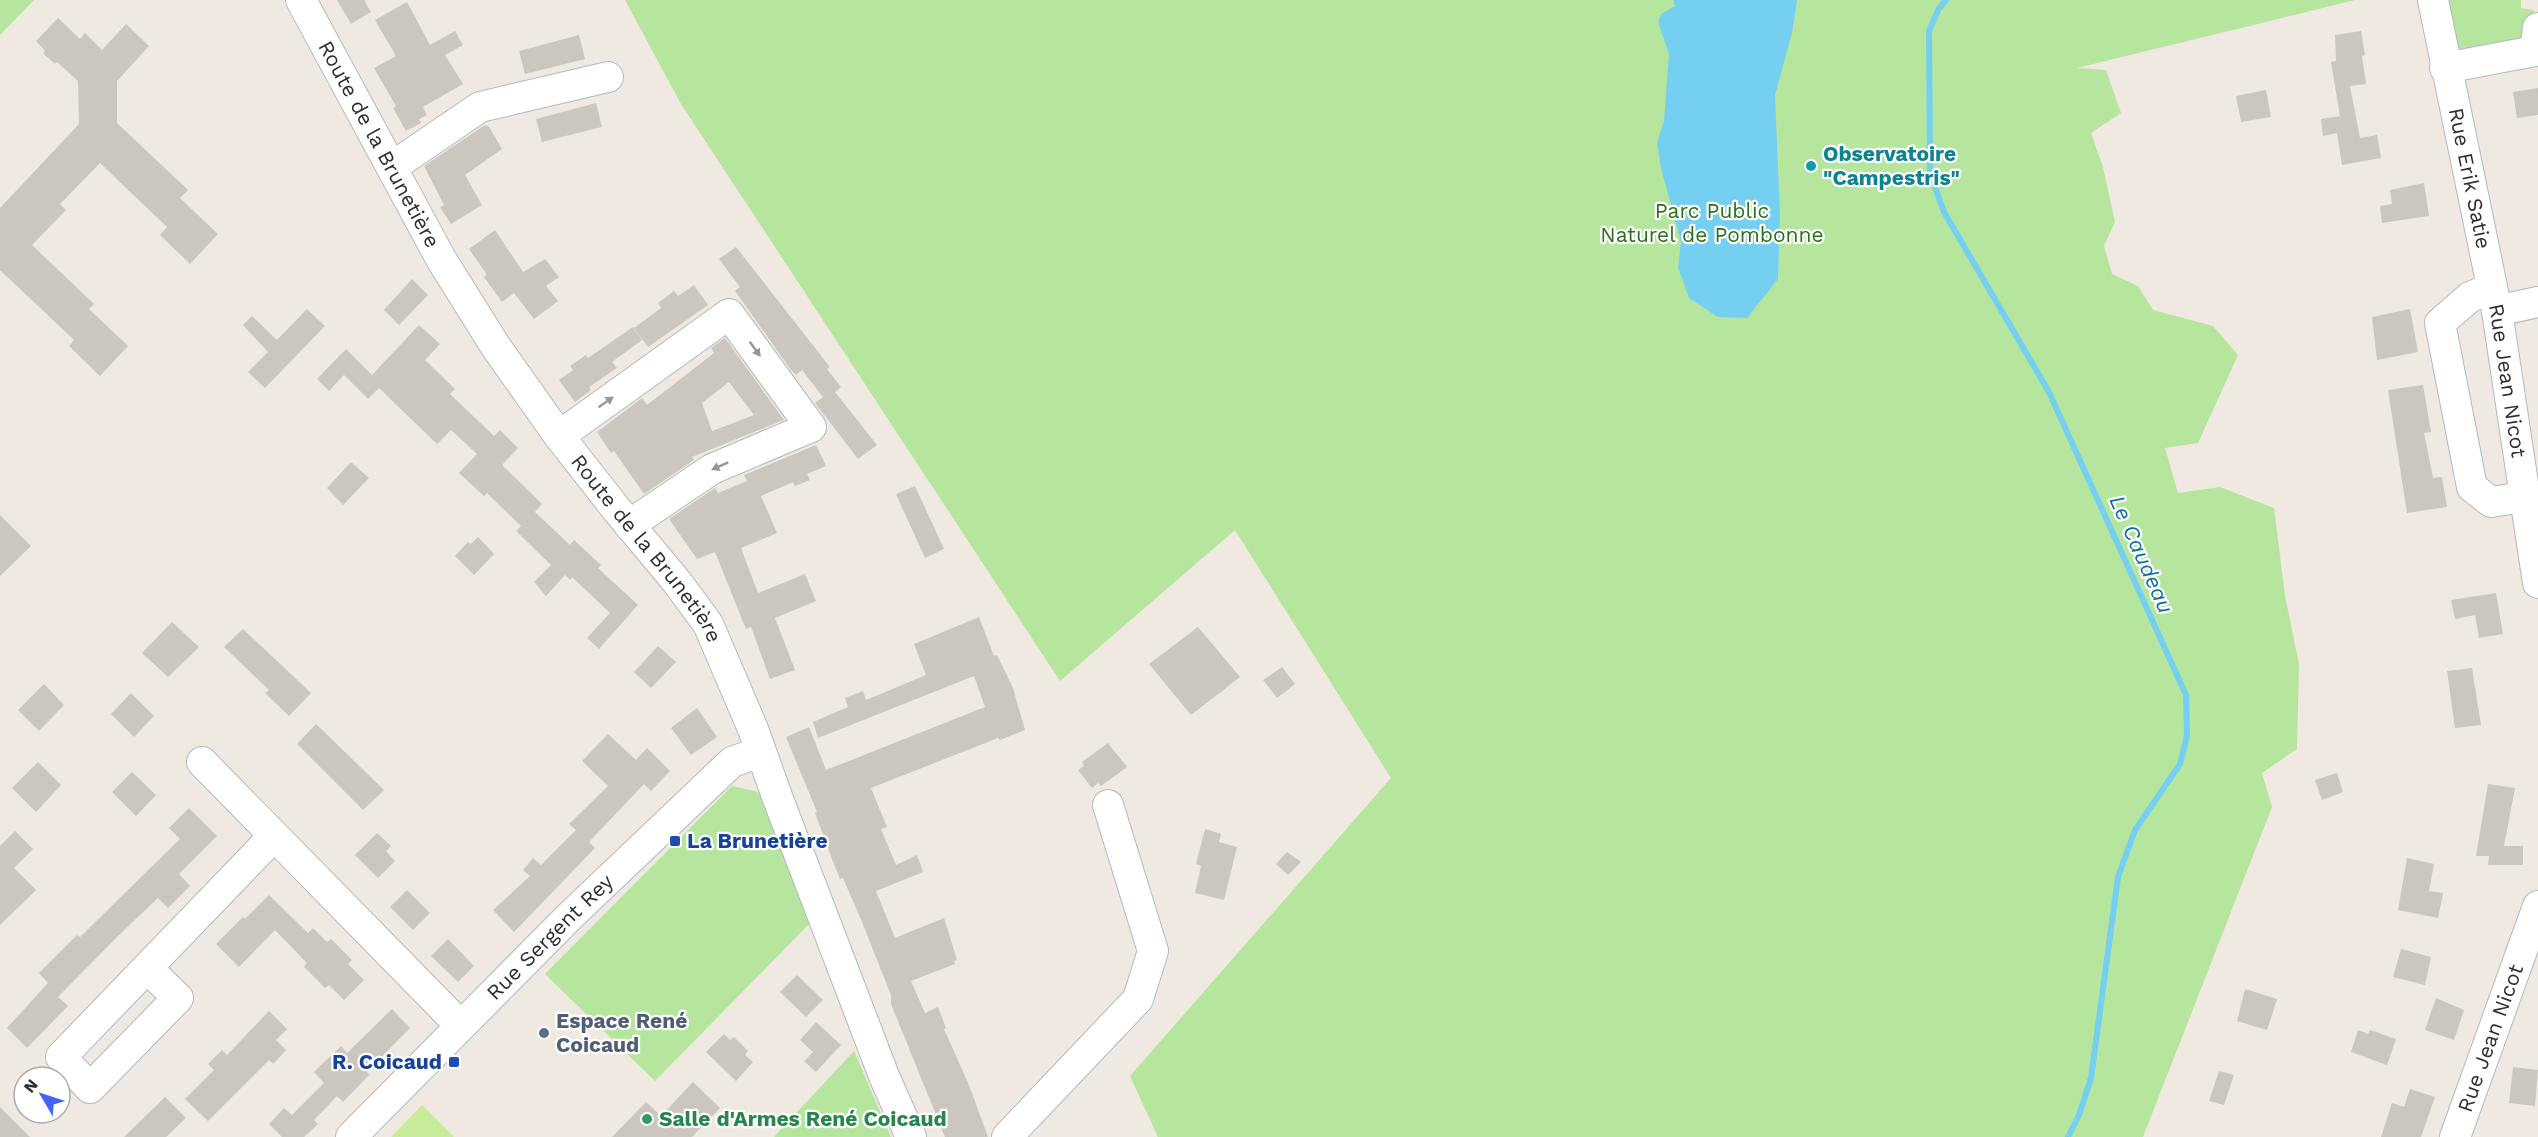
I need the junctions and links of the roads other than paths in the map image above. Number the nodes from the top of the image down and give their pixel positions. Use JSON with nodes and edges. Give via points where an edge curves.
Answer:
{"nodes":[{"id":1,"x":302,"y":0,"type":"edge"},
{"id":2,"x":2433,"y":0,"type":"edge"},
{"id":3,"x":2538,"y":28,"type":"edge"},
{"id":4,"x":2445,"y":68,"type":"junction"},
{"id":5,"x":608,"y":77,"type":"dead end"},
{"id":6,"x":392,"y":167,"type":"junction"},
{"id":7,"x":2495,"y":299,"type":"junction"},
{"id":8,"x":2538,"y":302,"type":"edge"},
{"id":9,"x":559,"y":436,"type":"junction"},
{"id":10,"x":2524,"y":497,"type":"junction"},
{"id":11,"x":629,"y":525,"type":"junction"},
{"id":12,"x":2538,"y":583,"type":"edge"},
{"id":13,"x":760,"y":752,"type":"junction"},
{"id":14,"x":202,"y":762,"type":"dead end"},
{"id":15,"x":1108,"y":805,"type":"dead end"},
{"id":16,"x":273,"y":837,"type":"junction"},
{"id":17,"x":2538,"y":906,"type":"edge"},
{"id":18,"x":147,"y":968,"type":"dead end"},
{"id":19,"x":460,"y":1025,"type":"junction"},
{"id":20,"x":351,"y":1137,"type":"edge"},
{"id":21,"x":910,"y":1137,"type":"edge"},
{"id":22,"x":1007,"y":1137,"type":"edge"},
{"id":23,"x":2455,"y":1137,"type":"edge"}],
"edges":[{"from":1,"to":6,"type":"street","name":"Route de la Brunetière"},
{"from":2,"to":4,"type":"street","name":"Rue Erik Satie"},
{"from":3,"to":4,"type":"street","via":[[2535,51]]},
{"from":4,"to":7,"type":"street","name":"Rue Erik Satie"},
{"from":5,"to":6,"type":"street","via":[[480,107]]},
{"from":6,"to":9,"type":"street","name":"Route de la Brunetière","via":[[441,259],[496,347]]},
{"from":7,"to":8,"type":"street"},
{"from":7,"to":10,"type":"street","name":"Rue Jean Nicot"},
{"from":7,"to":10,"type":"street","via":[[2470,297],[2440,323],[2472,487],[2491,502]]},
{"from":9,"to":11,"type":"street","name":"Route de la Brunetière"},
{"from":9,"to":11,"type":"street","one_way":true,"via":[[729,314],[811,427],[712,469]]},
{"from":10,"to":12,"type":"street","name":"Rue Jean Nicot"},
{"from":11,"to":13,"type":"street","name":"Route de la Brunetière","via":[[708,624]]},
{"from":13,"to":19,"type":"street","name":"Rue Sergent Rey","via":[[732,762]]},
{"from":13,"to":21,"type":"street","name":"Route de la Brunetière"},
{"from":14,"to":16,"type":"street"},
{"from":15,"to":22,"type":"street","via":[[1154,951],[1138,999]]},
{"from":16,"to":18,"type":"street"},
{"from":16,"to":19,"type":"street"},
{"from":17,"to":23,"type":"street","name":"Rue Jean Nicot"},
{"from":19,"to":20,"type":"street","name":"Rue Sergent Rey"}]}
